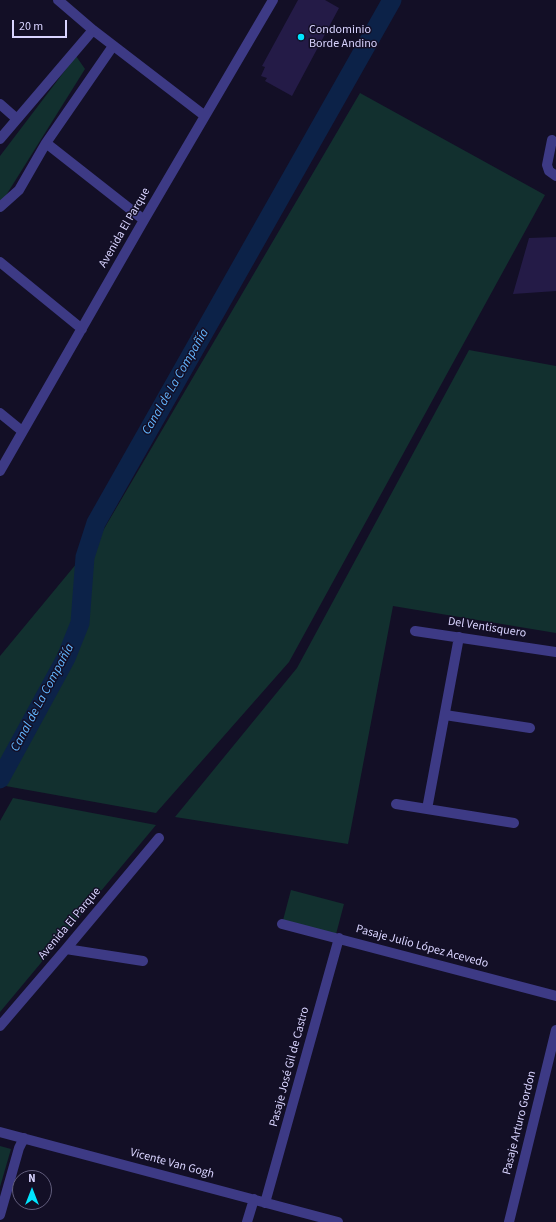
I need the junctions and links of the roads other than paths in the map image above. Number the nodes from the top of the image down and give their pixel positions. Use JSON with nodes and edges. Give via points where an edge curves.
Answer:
{"nodes":[{"id":1,"x":58,"y":0,"type":"edge"},
{"id":2,"x":273,"y":0,"type":"edge"},
{"id":3,"x":93,"y":30,"type":"junction"},
{"id":4,"x":113,"y":46,"type":"junction"},
{"id":5,"x":0,"y":104,"type":"edge"},
{"id":6,"x":205,"y":116,"type":"junction"},
{"id":7,"x":17,"y":118,"type":"junction"},
{"id":8,"x":0,"y":139,"type":"edge"},
{"id":9,"x":552,"y":140,"type":"dead end"},
{"id":10,"x":46,"y":142,"type":"junction"},
{"id":11,"x":556,"y":176,"type":"edge"},
{"id":12,"x":0,"y":207,"type":"edge"},
{"id":13,"x":144,"y":220,"type":"junction"},
{"id":14,"x":0,"y":262,"type":"edge"},
{"id":15,"x":82,"y":329,"type":"junction"},
{"id":16,"x":0,"y":413,"type":"edge"},
{"id":17,"x":22,"y":431,"type":"junction"},
{"id":18,"x":0,"y":471,"type":"edge"},
{"id":19,"x":415,"y":631,"type":"dead end"},
{"id":20,"x":459,"y":637,"type":"junction"},
{"id":21,"x":556,"y":652,"type":"edge"},
{"id":22,"x":445,"y":715,"type":"junction"},
{"id":23,"x":530,"y":728,"type":"dead end"},
{"id":24,"x":396,"y":804,"type":"dead end"},
{"id":25,"x":427,"y":809,"type":"junction"},
{"id":26,"x":514,"y":823,"type":"dead end"},
{"id":27,"x":159,"y":838,"type":"dead end"},
{"id":28,"x":282,"y":924,"type":"dead end"},
{"id":29,"x":339,"y":938,"type":"junction"},
{"id":30,"x":66,"y":949,"type":"junction"},
{"id":31,"x":143,"y":961,"type":"dead end"},
{"id":32,"x":556,"y":996,"type":"edge"},
{"id":33,"x":0,"y":1026,"type":"edge"},
{"id":34,"x":556,"y":1030,"type":"edge"},
{"id":35,"x":0,"y":1132,"type":"edge"},
{"id":36,"x":24,"y":1138,"type":"junction"},
{"id":37,"x":254,"y":1199,"type":"junction"},
{"id":38,"x":266,"y":1203,"type":"junction"},
{"id":39,"x":0,"y":1215,"type":"edge"},
{"id":40,"x":247,"y":1222,"type":"edge"},
{"id":41,"x":338,"y":1222,"type":"edge"},
{"id":42,"x":509,"y":1222,"type":"edge"}],
"edges":[{"from":1,"to":3,"type":"street"},
{"from":2,"to":6,"type":"street","name":"Avenida El Parque"},
{"from":3,"to":4,"type":"street"},
{"from":3,"to":7,"type":"street"},
{"from":4,"to":6,"type":"street"},
{"from":4,"to":10,"type":"street"},
{"from":5,"to":7,"type":"street"},
{"from":6,"to":13,"type":"street","name":"Avenida El Parque"},
{"from":7,"to":8,"type":"street"},
{"from":9,"to":11,"type":"street","via":[[547,165],[549,171]]},
{"from":10,"to":12,"type":"street","via":[[20,190]]},
{"from":10,"to":13,"type":"street"},
{"from":13,"to":15,"type":"street","name":"Avenida El Parque"},
{"from":14,"to":15,"type":"street"},
{"from":15,"to":17,"type":"street","name":"Avenida El Parque"},
{"from":16,"to":17,"type":"street"},
{"from":17,"to":18,"type":"street","name":"Avenida El Parque"},
{"from":19,"to":20,"type":"street","name":"Del Ventisquero"},
{"from":20,"to":21,"type":"street","name":"Del Ventisquero"},
{"from":20,"to":22,"type":"street"},
{"from":22,"to":23,"type":"street"},
{"from":22,"to":25,"type":"street"},
{"from":24,"to":25,"type":"street"},
{"from":25,"to":26,"type":"street"},
{"from":27,"to":30,"type":"street","name":"Avenida El Parque"},
{"from":28,"to":29,"type":"street","name":"Pasaje Julio López Acevedo"},
{"from":29,"to":32,"type":"street","name":"Pasaje Julio López Acevedo"},
{"from":29,"to":38,"type":"street","name":"Pasaje José Gil de Castro"},
{"from":30,"to":31,"type":"street"},
{"from":30,"to":33,"type":"street","name":"Avenida El Parque"},
{"from":34,"to":42,"type":"street","name":"Pasaje Arturo Gordon"},
{"from":35,"to":36,"type":"street","name":"Vicente Van Gogh"},
{"from":36,"to":37,"type":"street","name":"Vicente Van Gogh"},
{"from":36,"to":39,"type":"street"},
{"from":37,"to":38,"type":"street","name":"Vicente Van Gogh"},
{"from":37,"to":40,"type":"street"},
{"from":38,"to":41,"type":"street","name":"Vicente Van Gogh"}]}
